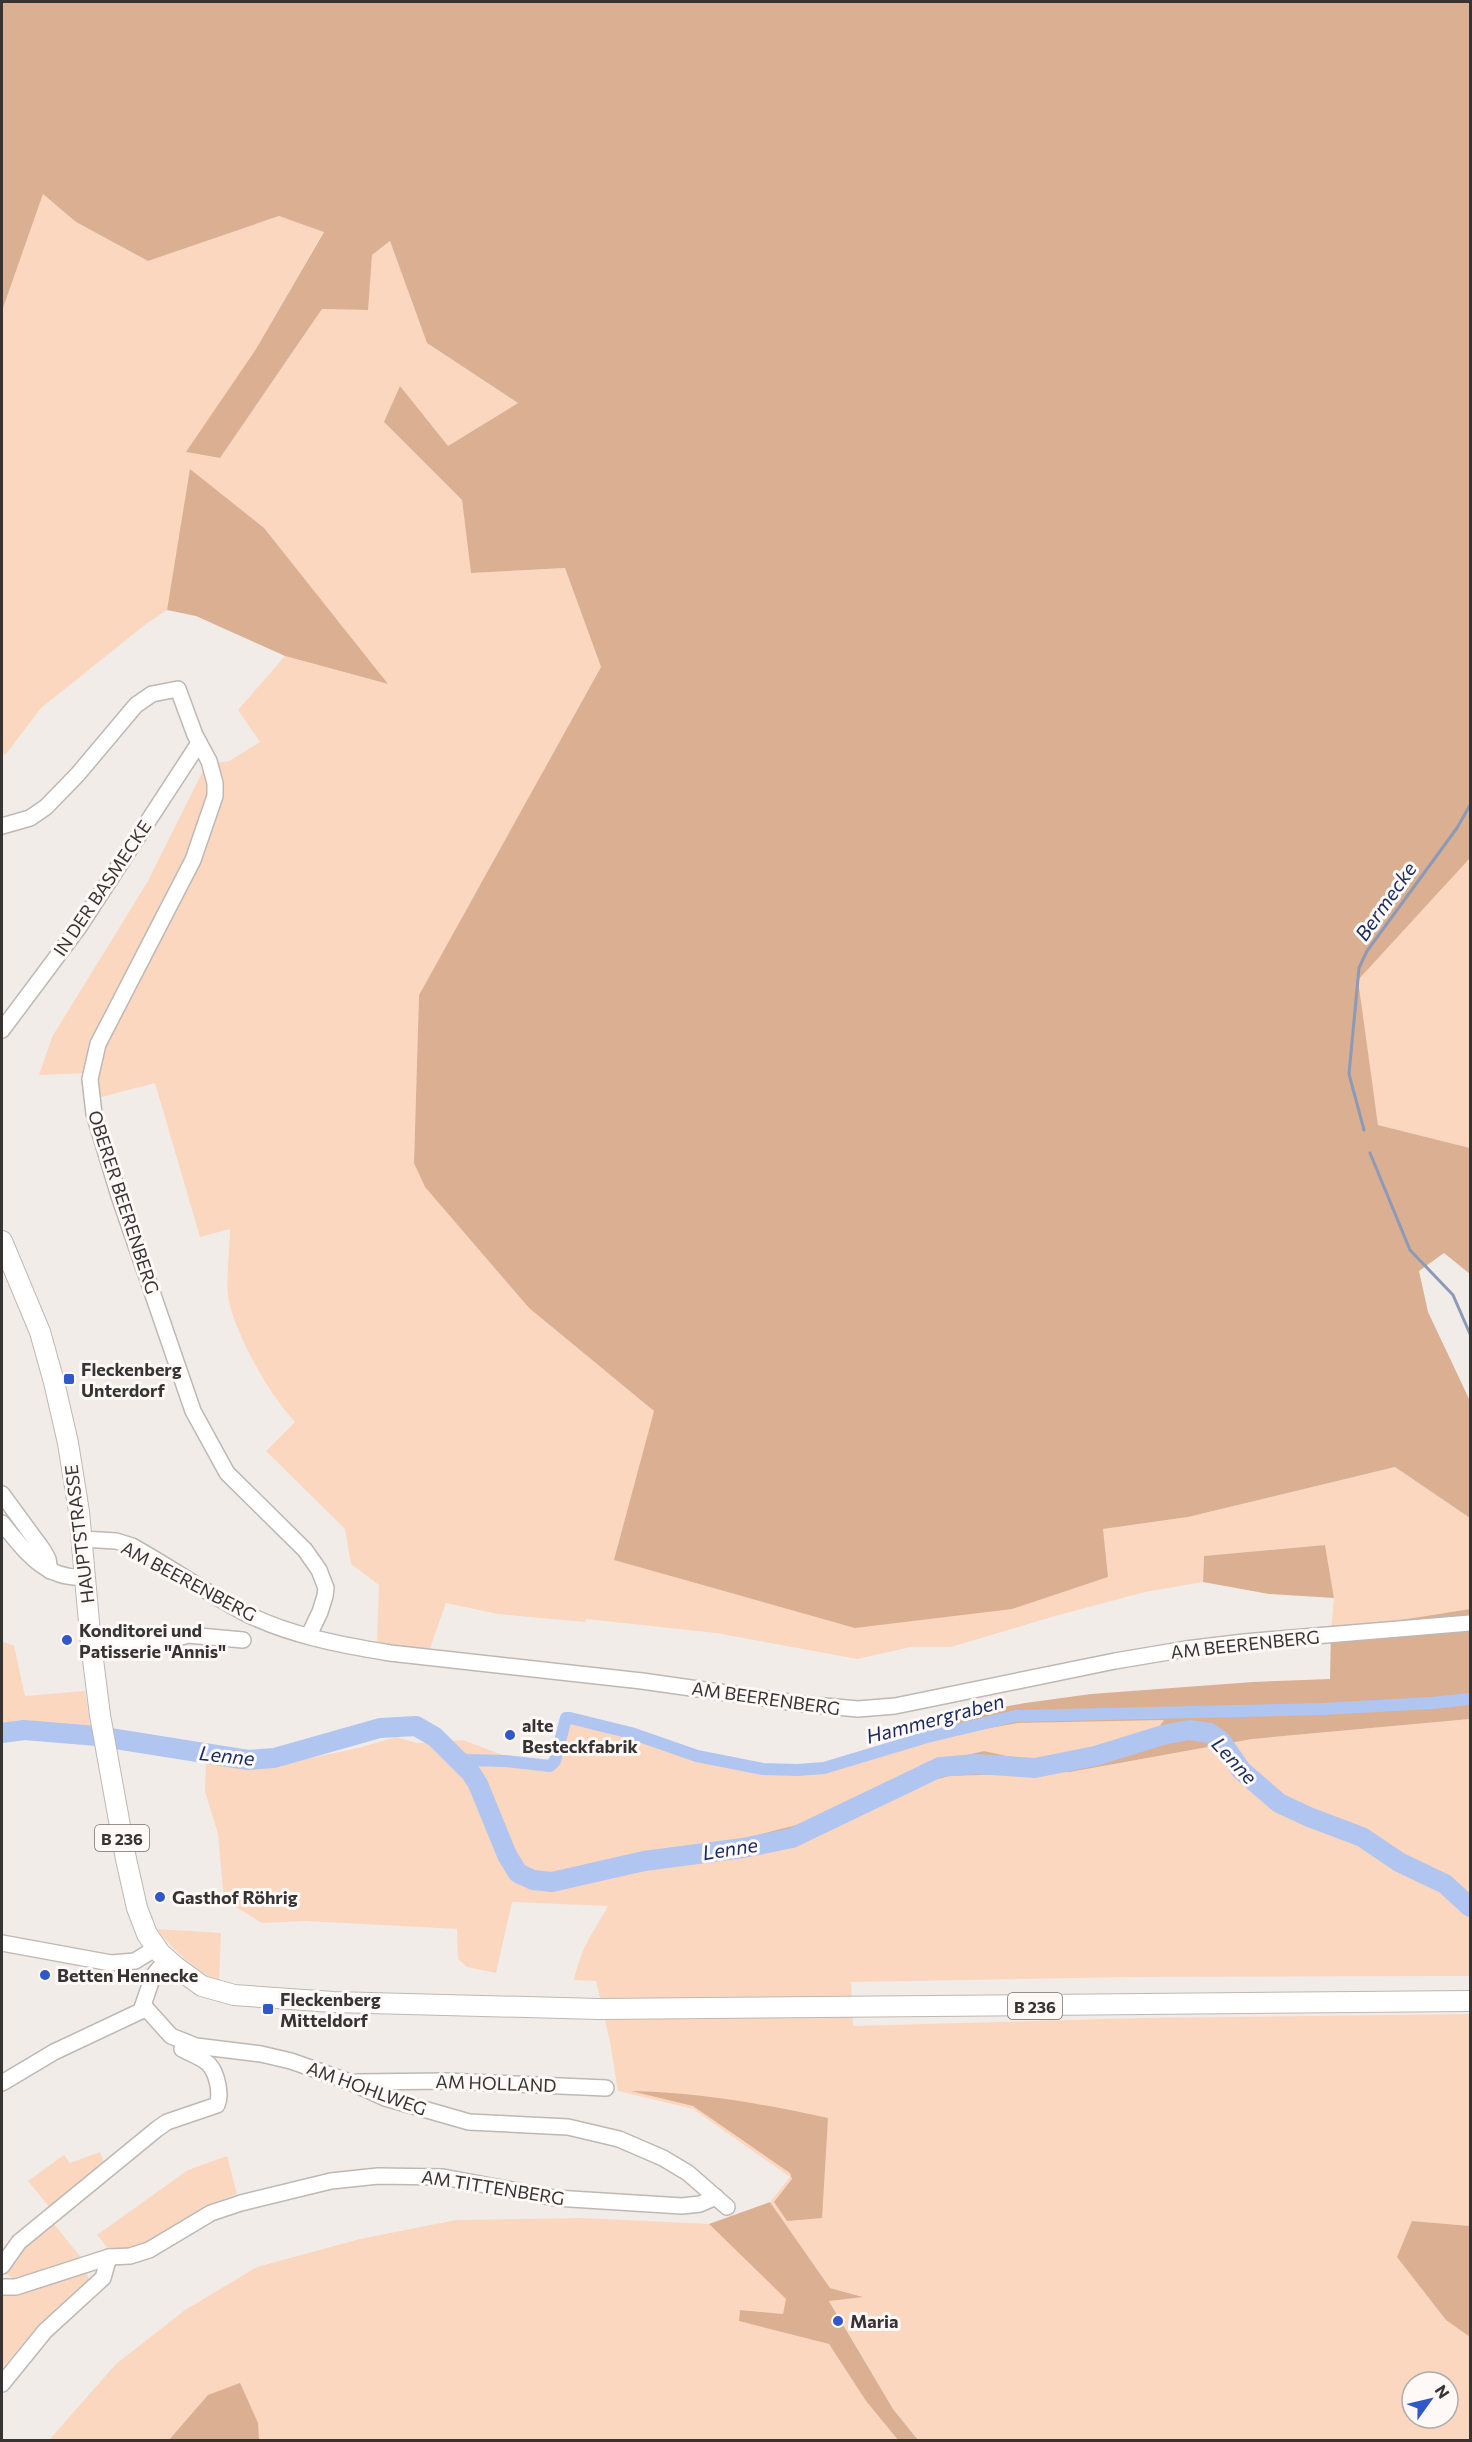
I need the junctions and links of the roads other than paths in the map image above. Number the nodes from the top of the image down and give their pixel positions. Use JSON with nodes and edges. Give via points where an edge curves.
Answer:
{"nodes":[{"id":1,"x":199,"y":743,"type":"junction"},
{"id":2,"x":2,"y":826,"type":"edge"},
{"id":3,"x":2,"y":1030,"type":"edge"},
{"id":4,"x":2,"y":1241,"type":"edge"},
{"id":5,"x":2,"y":1494,"type":"edge"},
{"id":6,"x":2,"y":1523,"type":"edge"},
{"id":7,"x":82,"y":1539,"type":"junction"},
{"id":8,"x":50,"y":1570,"type":"junction"},
{"id":9,"x":85,"y":1577,"type":"junction"},
{"id":10,"x":1470,"y":1623,"type":"edge"},
{"id":11,"x":309,"y":1635,"type":"junction"},
{"id":12,"x":239,"y":1640,"type":"dead end"},
{"id":13,"x":91,"y":1644,"type":"junction"},
{"id":14,"x":2,"y":1943,"type":"edge"},
{"id":15,"x":161,"y":1954,"type":"junction"},
{"id":16,"x":1470,"y":2001,"type":"edge"},
{"id":17,"x":144,"y":2006,"type":"junction"},
{"id":18,"x":171,"y":2036,"type":"junction"},
{"id":19,"x":4,"y":2078,"type":"edge"},
{"id":20,"x":350,"y":2082,"type":"junction"},
{"id":21,"x":606,"y":2088,"type":"dead end"},
{"id":22,"x":722,"y":2202,"type":"joint"},
{"id":23,"x":109,"y":2257,"type":"junction"},
{"id":24,"x":2,"y":2266,"type":"edge"},
{"id":25,"x":2,"y":2287,"type":"edge"},
{"id":26,"x":2,"y":2384,"type":"edge"}],
"edges":[{"from":1,"to":2,"type":"street","name":"OBERER BEERENBERG","via":[[178,688],[152,694],[129,711],[78,774],[38,814]]},
{"from":1,"to":3,"type":"street","name":"IN DER BASMECKE","via":[[79,927]]},
{"from":1,"to":11,"type":"street","name":"OBERER BEERENBERG","via":[[213,775],[215,796],[193,860],[98,1044],[90,1092],[119,1196],[194,1411],[227,1473],[305,1550],[323,1579],[324,1603]]},
{"from":4,"to":7,"type":"main road","name":"HAUPTSTRASSE","number":"B 236","via":[[40,1332],[54,1382],[68,1443]]},
{"from":5,"to":8,"type":"street","via":[[45,1554]]},
{"from":6,"to":8,"type":"street","via":[[34,1560]]},
{"from":7,"to":9,"type":"main road","name":"HAUPTSTRASSE","number":"B 236"},
{"from":7,"to":11,"type":"street","name":"AM BEERENBERG","via":[[132,1546],[244,1613]]},
{"from":8,"to":9,"type":"street","via":[[69,1577]]},
{"from":9,"to":13,"type":"main road","name":"HAUPTSTRASSE","number":"B 236"},
{"from":10,"to":11,"type":"street","name":"AM BEERENBERG","via":[[1186,1649],[895,1706],[850,1710],[642,1681],[390,1653]]},
{"from":12,"to":13,"type":"street","via":[[188,1635],[156,1644]]},
{"from":13,"to":15,"type":"main road","name":"HAUPTSTRASSE","number":"B 236","via":[[106,1752],[137,1908],[147,1934]]},
{"from":14,"to":15,"type":"street","via":[[111,1963]]},
{"from":15,"to":16,"type":"main road","name":"HAUPTSTRASSE","number":"B 236","via":[[202,1986],[234,1995],[333,2002],[627,2009]]},
{"from":15,"to":17,"type":"street"},
{"from":17,"to":18,"type":"street","name":"AM HOHLWEG"},
{"from":17,"to":19,"type":"street","via":[[137,2014]]},
{"from":18,"to":20,"type":"street","name":"AM HOHLWEG","via":[[196,2046],[291,2061]]},
{"from":18,"to":24,"type":"street","via":[[175,2045],[212,2066],[219,2090],[217,2105],[157,2129],[19,2242]]},
{"from":20,"to":21,"type":"street","name":"AM HOLLAND","via":[[445,2081]]},
{"from":20,"to":22,"type":"street","name":"AM HOHLWEG","via":[[385,2098],[469,2122],[567,2127],[619,2139],[688,2173]]},
{"from":22,"to":23,"type":"street","name":"AM TITTENBERG","via":[[682,2206],[580,2200],[443,2176],[378,2175],[331,2181],[241,2203],[211,2213],[149,2250]]},
{"from":23,"to":25,"type":"street","name":"AM TITTENBERG","via":[[15,2287]]},
{"from":23,"to":26,"type":"street","via":[[103,2278],[45,2331]]}]}
